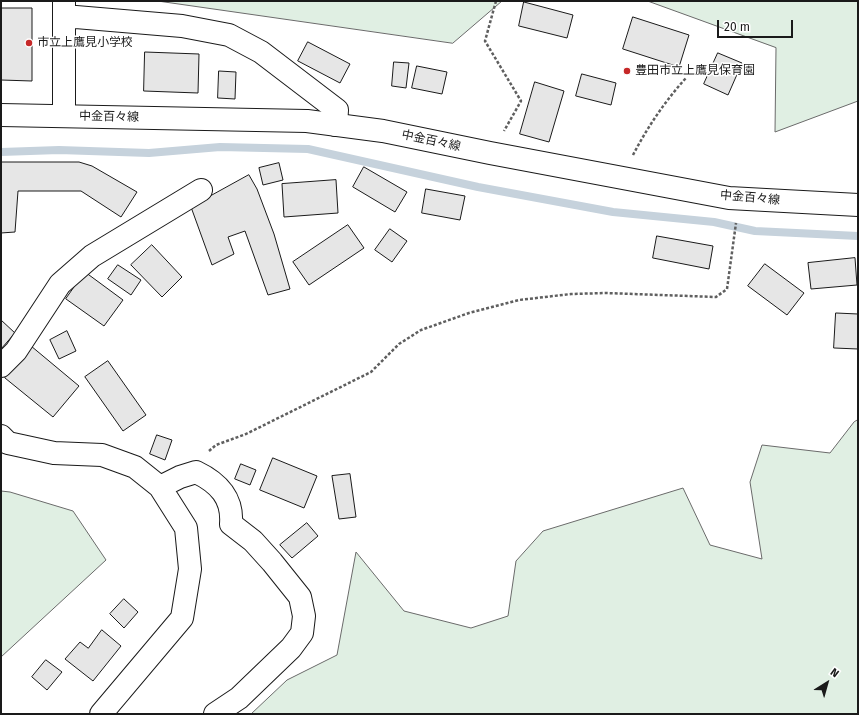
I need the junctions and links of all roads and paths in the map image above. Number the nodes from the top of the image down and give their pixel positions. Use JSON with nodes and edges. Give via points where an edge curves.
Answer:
{"nodes":[{"id":1,"x":496,"y":1,"type":"edge"},
{"id":2,"x":64,"y":8,"type":"edge"},
{"id":3,"x":686,"y":78,"type":"dead end"},
{"id":4,"x":1,"y":115,"type":"edge"},
{"id":5,"x":64,"y":116,"type":"junction"},
{"id":6,"x":336,"y":125,"type":"junction"},
{"id":7,"x":490,"y":154,"type":"junction"},
{"id":8,"x":626,"y":179,"type":"junction"},
{"id":9,"x":201,"y":190,"type":"dead end"},
{"id":10,"x":858,"y":205,"type":"edge"},
{"id":11,"x":737,"y":220,"type":"dead end"},
{"id":12,"x":1,"y":366,"type":"edge"},
{"id":13,"x":1,"y":436,"type":"edge"},
{"id":14,"x":196,"y":472,"type":"junction"},
{"id":15,"x":160,"y":487,"type":"junction"},
{"id":16,"x":101,"y":714,"type":"edge"},
{"id":17,"x":215,"y":714,"type":"edge"}],
"edges":[{"from":1,"to":7,"type":"path","via":[[485,41],[521,101]]},
{"from":2,"to":5,"type":"street"},
{"from":2,"to":6,"type":"street","via":[[229,36],[261,52],[337,110]]},
{"from":3,"to":8,"type":"path","via":[[641,139],[629,164]]},
{"from":4,"to":5,"type":"street","name":"中金百々線"},
{"from":5,"to":6,"type":"street","name":"中金百々線","via":[[307,121]]},
{"from":6,"to":7,"type":"street","name":"中金百々線","via":[[383,131]]},
{"from":7,"to":8,"type":"street","name":"中金百々線"},
{"from":8,"to":10,"type":"street","name":"中金百々線","via":[[729,198]]},
{"from":9,"to":12,"type":"street","via":[[92,256],[60,284],[16,351]]},
{"from":11,"to":14,"type":"path","via":[[727,289],[716,297],[571,294],[519,300],[462,316],[421,330],[399,344],[371,372],[246,434],[216,445]]},
{"from":13,"to":15,"type":"street","via":[[8,443],[54,453],[102,455],[135,467]]},
{"from":14,"to":15,"type":"street"},
{"from":14,"to":17,"type":"street","via":[[211,479],[226,496],[232,510],[231,524],[253,541],[272,562],[300,598],[304,616],[302,633],[291,648],[239,698]]},
{"from":15,"to":16,"type":"street","via":[[186,528],[190,569],[182,618]]}]}
